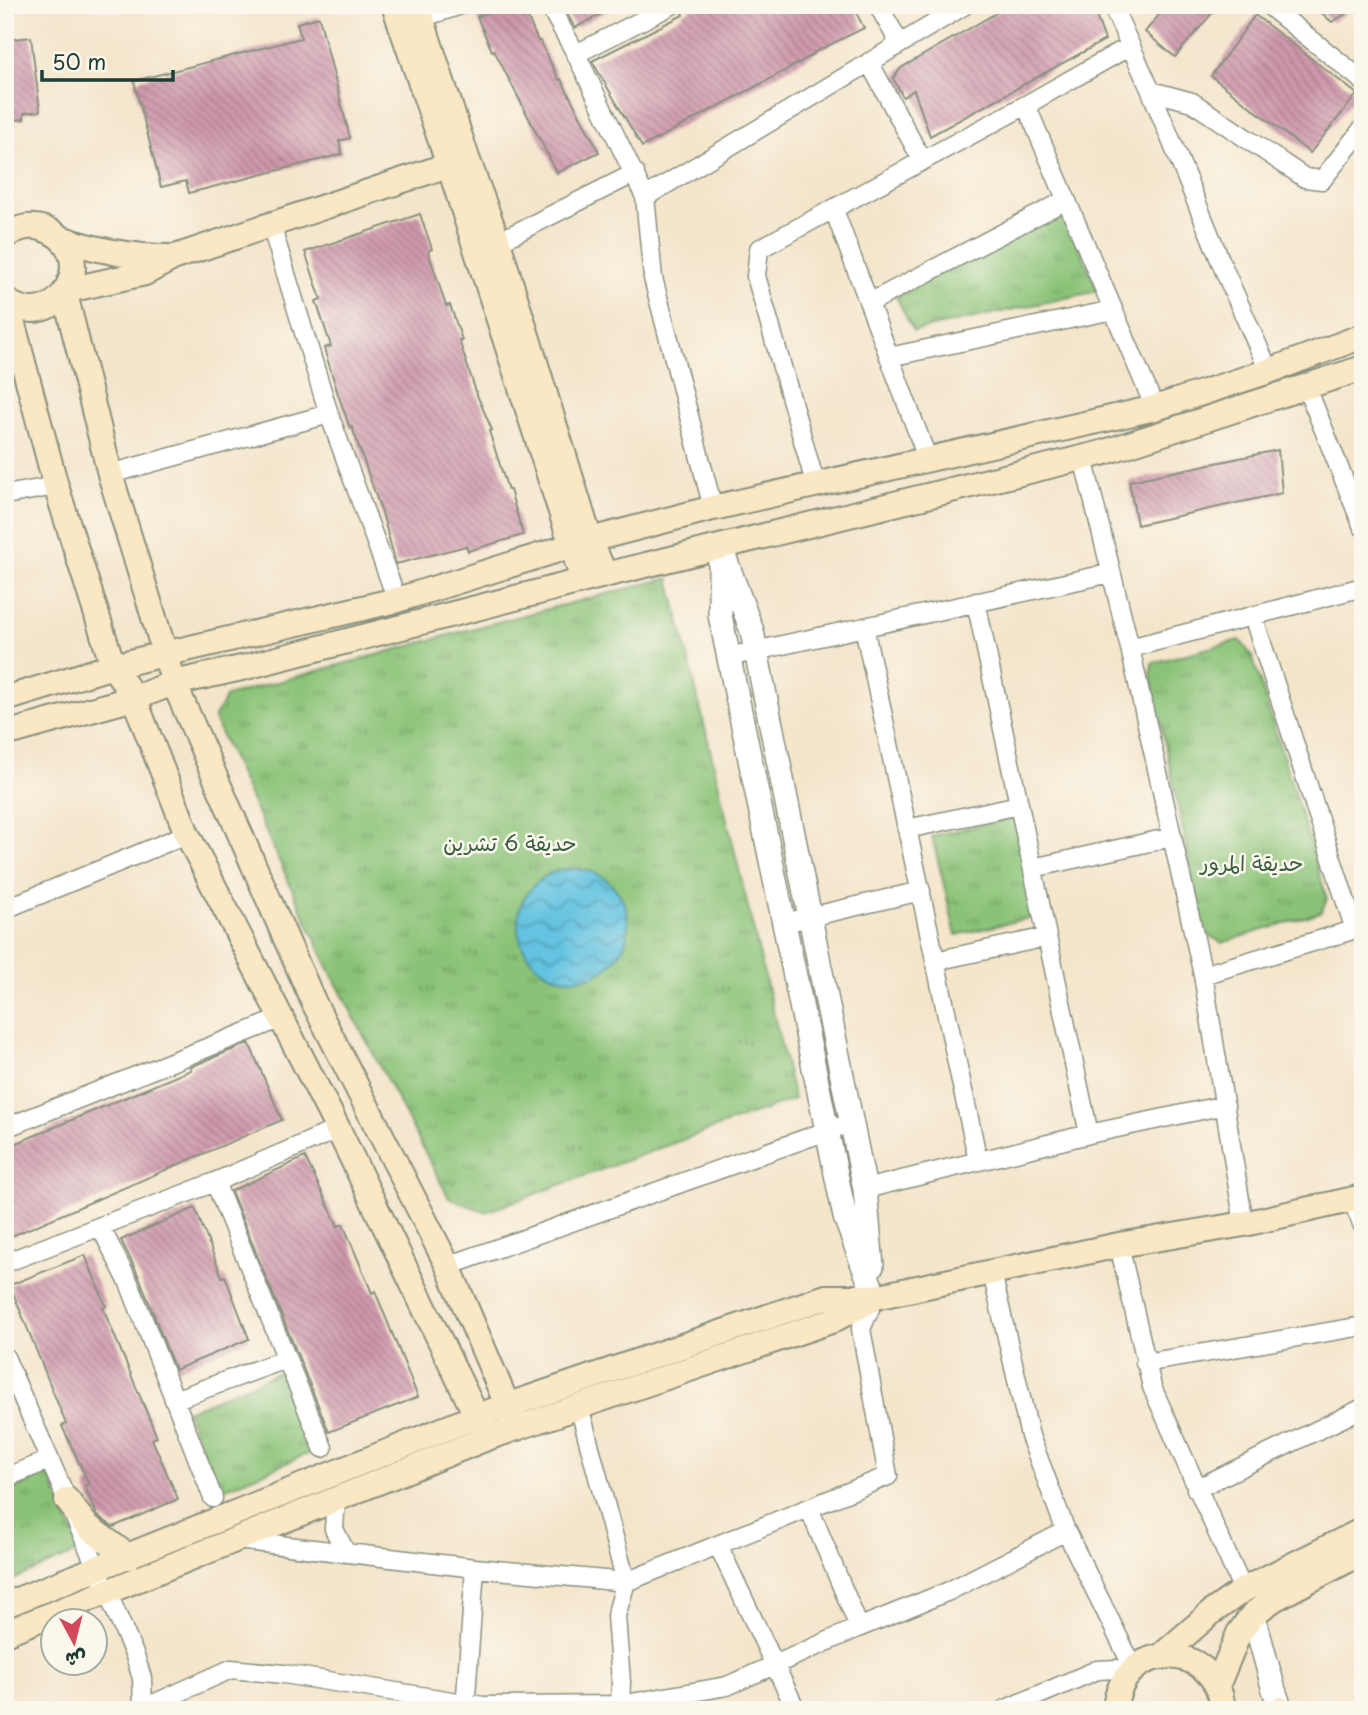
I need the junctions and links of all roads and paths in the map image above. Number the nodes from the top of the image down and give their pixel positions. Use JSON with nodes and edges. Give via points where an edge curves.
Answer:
{"nodes":[{"id":1,"x":394,"y":5,"type":"edge"},
{"id":2,"x":461,"y":5,"type":"edge"},
{"id":3,"x":549,"y":5,"type":"edge"},
{"id":4,"x":671,"y":5,"type":"edge"},
{"id":5,"x":878,"y":5,"type":"edge"},
{"id":6,"x":965,"y":5,"type":"edge"},
{"id":7,"x":1112,"y":5,"type":"edge"},
{"id":8,"x":1268,"y":5,"type":"edge"},
{"id":9,"x":419,"y":12,"type":"edge"},
{"id":10,"x":900,"y":44,"type":"junction"},
{"id":11,"x":1130,"y":46,"type":"junction"},
{"id":12,"x":576,"y":54,"type":"junction"},
{"id":13,"x":869,"y":62,"type":"junction"},
{"id":14,"x":1363,"y":81,"type":"edge"},
{"id":15,"x":1151,"y":91,"type":"junction"},
{"id":16,"x":1026,"y":105,"type":"junction"},
{"id":17,"x":1363,"y":128,"type":"edge"},
{"id":18,"x":922,"y":160,"type":"junction"},
{"id":19,"x":458,"y":162,"type":"junction"},
{"id":20,"x":635,"y":173,"type":"junction"},
{"id":21,"x":645,"y":197,"type":"junction"},
{"id":22,"x":1066,"y":200,"type":"junction"},
{"id":23,"x":834,"y":210,"type":"junction"},
{"id":24,"x":271,"y":225,"type":"junction"},
{"id":25,"x":5,"y":237,"type":"edge"},
{"id":26,"x":61,"y":239,"type":"junction"},
{"id":27,"x":498,"y":242,"type":"junction"},
{"id":28,"x":175,"y":257,"type":"junction"},
{"id":29,"x":66,"y":292,"type":"junction"},
{"id":30,"x":6,"y":301,"type":"edge"},
{"id":31,"x":869,"y":303,"type":"junction"},
{"id":32,"x":1113,"y":310,"type":"junction"},
{"id":33,"x":1363,"y":336,"type":"edge"},
{"id":34,"x":889,"y":357,"type":"junction"},
{"id":35,"x":1363,"y":368,"type":"edge"},
{"id":36,"x":1269,"y":371,"type":"junction"},
{"id":37,"x":1307,"y":388,"type":"junction"},
{"id":38,"x":1155,"y":408,"type":"junction"},
{"id":39,"x":329,"y":414,"type":"junction"},
{"id":40,"x":1083,"y":458,"type":"junction"},
{"id":41,"x":928,"y":460,"type":"junction"},
{"id":42,"x":110,"y":474,"type":"junction"},
{"id":43,"x":56,"y":486,"type":"junction"},
{"id":44,"x":816,"y":486,"type":"junction"},
{"id":45,"x":5,"y":495,"type":"edge"},
{"id":46,"x":1359,"y":502,"type":"edge"},
{"id":47,"x":713,"y":508,"type":"junction"},
{"id":48,"x":1363,"y":527,"type":"edge"},
{"id":49,"x":581,"y":543,"type":"junction"},
{"id":50,"x":720,"y":548,"type":"junction"},
{"id":51,"x":1111,"y":573,"type":"junction"},
{"id":52,"x":594,"y":578,"type":"junction"},
{"id":53,"x":1363,"y":587,"type":"edge"},
{"id":54,"x":397,"y":600,"type":"junction"},
{"id":55,"x":976,"y":602,"type":"junction"},
{"id":56,"x":1253,"y":615,"type":"junction"},
{"id":57,"x":864,"y":627,"type":"junction"},
{"id":58,"x":1130,"y":648,"type":"junction"},
{"id":59,"x":756,"y":650,"type":"junction"},
{"id":60,"x":165,"y":656,"type":"junction"},
{"id":61,"x":729,"y":657,"type":"junction"},
{"id":62,"x":113,"y":666,"type":"junction"},
{"id":63,"x":174,"y":683,"type":"junction"},
{"id":64,"x":134,"y":698,"type":"junction"},
{"id":65,"x":5,"y":699,"type":"edge"},
{"id":66,"x":5,"y":734,"type":"edge"},
{"id":67,"x":1019,"y":805,"type":"junction"},
{"id":68,"x":907,"y":830,"type":"junction"},
{"id":69,"x":187,"y":834,"type":"junction"},
{"id":70,"x":1172,"y":837,"type":"junction"},
{"id":71,"x":1032,"y":868,"type":"junction"},
{"id":72,"x":921,"y":891,"type":"junction"},
{"id":73,"x":5,"y":909,"type":"edge"},
{"id":74,"x":810,"y":917,"type":"junction"},
{"id":75,"x":784,"y":923,"type":"junction"},
{"id":76,"x":1359,"y":929,"type":"edge"},
{"id":77,"x":1047,"y":937,"type":"junction"},
{"id":78,"x":936,"y":961,"type":"junction"},
{"id":79,"x":1203,"y":975,"type":"junction"},
{"id":80,"x":314,"y":1003,"type":"junction"},
{"id":81,"x":282,"y":1018,"type":"junction"},
{"id":82,"x":1224,"y":1105,"type":"junction"},
{"id":83,"x":851,"y":1122,"type":"junction"},
{"id":84,"x":5,"y":1128,"type":"edge"},
{"id":85,"x":338,"y":1129,"type":"junction"},
{"id":86,"x":827,"y":1131,"type":"junction"},
{"id":87,"x":1089,"y":1134,"type":"junction"},
{"id":88,"x":978,"y":1161,"type":"junction"},
{"id":89,"x":215,"y":1182,"type":"junction"},
{"id":90,"x":864,"y":1189,"type":"junction"},
{"id":91,"x":1357,"y":1198,"type":"edge"},
{"id":92,"x":1244,"y":1224,"type":"junction"},
{"id":93,"x":1363,"y":1226,"type":"edge"},
{"id":94,"x":101,"y":1228,"type":"junction"},
{"id":95,"x":1119,"y":1245,"type":"junction"},
{"id":96,"x":5,"y":1264,"type":"edge"},
{"id":97,"x":448,"y":1266,"type":"junction"},
{"id":98,"x":992,"y":1273,"type":"junction"},
{"id":99,"x":414,"y":1283,"type":"junction"},
{"id":100,"x":875,"y":1297,"type":"junction"},
{"id":101,"x":1363,"y":1326,"type":"edge"},
{"id":102,"x":5,"y":1357,"type":"edge"},
{"id":103,"x":286,"y":1359,"type":"junction"},
{"id":104,"x":1145,"y":1363,"type":"junction"},
{"id":105,"x":174,"y":1400,"type":"junction"},
{"id":106,"x":579,"y":1406,"type":"junction"},
{"id":107,"x":1363,"y":1408,"type":"edge"},
{"id":108,"x":512,"y":1416,"type":"junction"},
{"id":109,"x":482,"y":1427,"type":"junction"},
{"id":110,"x":323,"y":1448,"type":"dead end"},
{"id":111,"x":49,"y":1460,"type":"junction"},
{"id":112,"x":5,"y":1478,"type":"edge"},
{"id":113,"x":1196,"y":1489,"type":"junction"},
{"id":114,"x":213,"y":1497,"type":"dead end"},
{"id":115,"x":336,"y":1498,"type":"junction"},
{"id":116,"x":67,"y":1500,"type":"junction"},
{"id":117,"x":808,"y":1508,"type":"junction"},
{"id":118,"x":1363,"y":1530,"type":"edge"},
{"id":119,"x":1066,"y":1531,"type":"junction"},
{"id":120,"x":233,"y":1539,"type":"junction"},
{"id":121,"x":718,"y":1545,"type":"junction"},
{"id":122,"x":1363,"y":1552,"type":"edge"},
{"id":123,"x":346,"y":1553,"type":"junction"},
{"id":124,"x":129,"y":1557,"type":"junction"},
{"id":125,"x":475,"y":1568,"type":"junction"},
{"id":126,"x":103,"y":1580,"type":"junction"},
{"id":127,"x":626,"y":1582,"type":"junction"},
{"id":128,"x":1243,"y":1590,"type":"junction"},
{"id":129,"x":5,"y":1605,"type":"edge"},
{"id":130,"x":1253,"y":1614,"type":"junction"},
{"id":131,"x":859,"y":1627,"type":"junction"},
{"id":132,"x":5,"y":1633,"type":"edge"},
{"id":133,"x":1160,"y":1657,"type":"junction"},
{"id":134,"x":775,"y":1665,"type":"junction"},
{"id":135,"x":1131,"y":1671,"type":"junction"},
{"id":136,"x":1217,"y":1686,"type":"junction"},
{"id":137,"x":620,"y":1705,"type":"junction"},
{"id":138,"x":464,"y":1706,"type":"edge"},
{"id":139,"x":1110,"y":1706,"type":"edge"},
{"id":140,"x":142,"y":1709,"type":"edge"},
{"id":141,"x":1281,"y":1709,"type":"edge"},
{"id":142,"x":796,"y":1710,"type":"edge"},
{"id":143,"x":1004,"y":1710,"type":"edge"},
{"id":144,"x":1223,"y":1710,"type":"edge"}],
"edges":[{"from":1,"to":19,"type":"main road"},
{"from":2,"to":9,"type":"street"},
{"from":3,"to":12,"type":"street"},
{"from":4,"to":12,"type":"street"},
{"from":5,"to":10,"type":"street"},
{"from":6,"to":10,"type":"street"},
{"from":7,"to":11,"type":"street"},
{"from":8,"to":14,"type":"street"},
{"from":9,"to":19,"type":"main road"},
{"from":10,"to":13,"type":"street"},
{"from":11,"to":15,"type":"street"},
{"from":11,"to":16,"type":"street"},
{"from":12,"to":20,"type":"street"},
{"from":13,"to":18,"type":"street"},
{"from":13,"to":21,"type":"street"},
{"from":15,"to":17,"type":"street","via":[[1192,102],[1305,178],[1322,180]]},
{"from":15,"to":36,"type":"street"},
{"from":16,"to":18,"type":"street"},
{"from":16,"to":22,"type":"street"},
{"from":18,"to":23,"type":"street"},
{"from":19,"to":24,"type":"main road"},
{"from":19,"to":27,"type":"main road"},
{"from":19,"to":49,"type":"main road"},
{"from":20,"to":21,"type":"street"},
{"from":20,"to":27,"type":"street"},
{"from":21,"to":47,"type":"street","via":[[653,278]]},
{"from":22,"to":31,"type":"street"},
{"from":22,"to":32,"type":"street"},
{"from":23,"to":31,"type":"street"},
{"from":23,"to":44,"type":"street","via":[[759,248],[756,276]]},
{"from":24,"to":28,"type":"main road"},
{"from":24,"to":39,"type":"street"},
{"from":25,"to":26,"type":"main road","via":[[36,227]]},
{"from":26,"to":28,"type":"main road","via":[[117,253]]},
{"from":26,"to":29,"type":"main road","via":[[73,263]]},
{"from":27,"to":49,"type":"main road"},
{"from":28,"to":29,"type":"main road","via":[[145,273]]},
{"from":29,"to":30,"type":"main road","via":[[56,303],[32,310]]},
{"from":29,"to":42,"type":"main road"},
{"from":30,"to":43,"type":"main road"},
{"from":31,"to":34,"type":"street"},
{"from":32,"to":34,"type":"street"},
{"from":32,"to":38,"type":"street"},
{"from":33,"to":36,"type":"main road"},
{"from":34,"to":41,"type":"street"},
{"from":35,"to":37,"type":"main road"},
{"from":36,"to":38,"type":"main road"},
{"from":37,"to":40,"type":"main road"},
{"from":37,"to":46,"type":"street"},
{"from":38,"to":41,"type":"main road"},
{"from":39,"to":42,"type":"street"},
{"from":39,"to":54,"type":"street"},
{"from":40,"to":50,"type":"main road"},
{"from":40,"to":51,"type":"street"},
{"from":41,"to":44,"type":"main road"},
{"from":42,"to":60,"type":"main road"},
{"from":43,"to":45,"type":"street"},
{"from":43,"to":62,"type":"main road"},
{"from":44,"to":47,"type":"main road"},
{"from":46,"to":48,"type":"street"},
{"from":47,"to":49,"type":"main road"},
{"from":47,"to":50,"type":"main road"},
{"from":49,"to":52,"type":"main road"},
{"from":49,"to":54,"type":"main road"},
{"from":50,"to":52,"type":"main road"},
{"from":50,"to":59,"type":"street"},
{"from":50,"to":61,"type":"street","via":[[720,615]]},
{"from":51,"to":55,"type":"street"},
{"from":51,"to":58,"type":"street"},
{"from":52,"to":63,"type":"main road"},
{"from":53,"to":56,"type":"street"},
{"from":54,"to":60,"type":"main road"},
{"from":55,"to":57,"type":"street"},
{"from":55,"to":67,"type":"street"},
{"from":56,"to":58,"type":"street"},
{"from":56,"to":76,"type":"street"},
{"from":57,"to":59,"type":"street"},
{"from":57,"to":68,"type":"street"},
{"from":58,"to":70,"type":"street"},
{"from":59,"to":61,"type":"street"},
{"from":59,"to":74,"type":"street"},
{"from":60,"to":62,"type":"main road"},
{"from":60,"to":63,"type":"main road"},
{"from":61,"to":75,"type":"street"},
{"from":62,"to":64,"type":"main road"},
{"from":62,"to":65,"type":"main road"},
{"from":63,"to":64,"type":"main road"},
{"from":63,"to":80,"type":"main road"},
{"from":64,"to":66,"type":"main road"},
{"from":64,"to":69,"type":"main road"},
{"from":67,"to":68,"type":"street"},
{"from":67,"to":71,"type":"street"},
{"from":68,"to":72,"type":"street"},
{"from":69,"to":73,"type":"street"},
{"from":69,"to":81,"type":"main road"},
{"from":70,"to":71,"type":"street"},
{"from":70,"to":79,"type":"street"},
{"from":71,"to":77,"type":"street"},
{"from":72,"to":74,"type":"street"},
{"from":72,"to":78,"type":"street"},
{"from":74,"to":75,"type":"street"},
{"from":74,"to":83,"type":"street"},
{"from":75,"to":86,"type":"street"},
{"from":76,"to":79,"type":"street"},
{"from":77,"to":78,"type":"street"},
{"from":77,"to":87,"type":"street"},
{"from":78,"to":88,"type":"street"},
{"from":79,"to":82,"type":"street"},
{"from":80,"to":81,"type":"main road"},
{"from":80,"to":97,"type":"main road"},
{"from":81,"to":84,"type":"street"},
{"from":81,"to":85,"type":"main road"},
{"from":82,"to":87,"type":"street"},
{"from":82,"to":92,"type":"street"},
{"from":83,"to":86,"type":"street"},
{"from":83,"to":90,"type":"street"},
{"from":85,"to":89,"type":"street"},
{"from":85,"to":99,"type":"main road"},
{"from":86,"to":97,"type":"street"},
{"from":86,"to":100,"type":"street","via":[[845,1217]]},
{"from":87,"to":88,"type":"street"},
{"from":88,"to":90,"type":"street"},
{"from":89,"to":94,"type":"street"},
{"from":89,"to":103,"type":"street"},
{"from":90,"to":100,"type":"street"},
{"from":91,"to":92,"type":"main road"},
{"from":91,"to":93,"type":"street"},
{"from":92,"to":95,"type":"main road"},
{"from":94,"to":96,"type":"street"},
{"from":94,"to":105,"type":"street","via":[[129,1283]]},
{"from":95,"to":98,"type":"main road"},
{"from":95,"to":104,"type":"street"},
{"from":97,"to":99,"type":"main road"},
{"from":97,"to":108,"type":"main road"},
{"from":98,"to":100,"type":"main road"},
{"from":98,"to":119,"type":"street","via":[[1030,1436]]},
{"from":99,"to":109,"type":"main road"},
{"from":100,"to":106,"type":"main road","via":[[831,1321]]},
{"from":100,"to":108,"type":"main road","via":[[826,1297]]},
{"from":100,"to":117,"type":"street","via":[[862,1329],[888,1476]]},
{"from":101,"to":104,"type":"street"},
{"from":102,"to":111,"type":"street"},
{"from":103,"to":105,"type":"street"},
{"from":103,"to":110,"type":"street"},
{"from":104,"to":113,"type":"street"},
{"from":105,"to":114,"type":"street"},
{"from":106,"to":108,"type":"main road"},
{"from":106,"to":127,"type":"street"},
{"from":107,"to":113,"type":"street"},
{"from":108,"to":109,"type":"main road"},
{"from":109,"to":115,"type":"main road"},
{"from":109,"to":124,"type":"main road"},
{"from":111,"to":112,"type":"street"},
{"from":111,"to":116,"type":"street"},
{"from":113,"to":128,"type":"street"},
{"from":115,"to":120,"type":"main road"},
{"from":115,"to":123,"type":"street","via":[[334,1529]]},
{"from":116,"to":124,"type":"main road","via":[[87,1526]]},
{"from":116,"to":126,"type":"street"},
{"from":117,"to":121,"type":"street"},
{"from":117,"to":131,"type":"street"},
{"from":118,"to":128,"type":"main road"},
{"from":119,"to":131,"type":"street","via":[[949,1591]]},
{"from":119,"to":135,"type":"street"},
{"from":120,"to":123,"type":"street"},
{"from":120,"to":126,"type":"main road"},
{"from":121,"to":127,"type":"street"},
{"from":121,"to":134,"type":"street"},
{"from":122,"to":130,"type":"main road"},
{"from":123,"to":125,"type":"street"},
{"from":124,"to":126,"type":"main road"},
{"from":125,"to":127,"type":"street"},
{"from":125,"to":138,"type":"street"},
{"from":126,"to":129,"type":"main road"},
{"from":126,"to":132,"type":"main road"},
{"from":126,"to":140,"type":"street","via":[[142,1678]]},
{"from":127,"to":137,"type":"street","via":[[616,1616]]},
{"from":128,"to":133,"type":"main road"},
{"from":130,"to":136,"type":"main road","via":[[1239,1633]]},
{"from":130,"to":141,"type":"street"},
{"from":131,"to":134,"type":"street"},
{"from":133,"to":135,"type":"main road"},
{"from":133,"to":136,"type":"main road","via":[[1194,1661]]},
{"from":134,"to":137,"type":"street","via":[[727,1686]]},
{"from":134,"to":142,"type":"street"},
{"from":135,"to":139,"type":"main road"},
{"from":135,"to":143,"type":"street","via":[[1097,1670]]},
{"from":136,"to":144,"type":"main road"},
{"from":137,"to":138,"type":"street"},
{"from":138,"to":140,"type":"street","via":[[231,1669]]}]}
